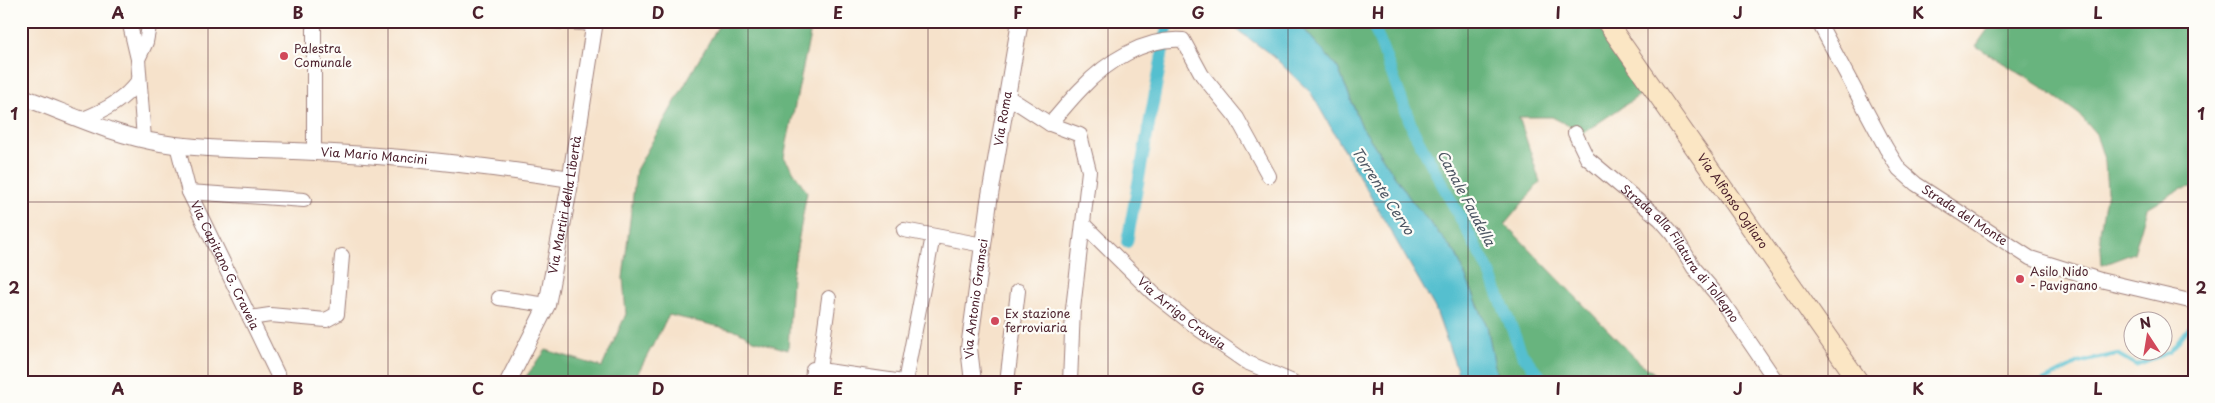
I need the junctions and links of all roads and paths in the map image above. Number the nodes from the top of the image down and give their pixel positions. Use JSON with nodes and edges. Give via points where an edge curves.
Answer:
{"nodes":[{"id":1,"x":130,"y":21,"type":"edge"},
{"id":2,"x":150,"y":21,"type":"edge"},
{"id":3,"x":314,"y":21,"type":"edge"},
{"id":4,"x":551,"y":21,"type":"edge"},
{"id":5,"x":1020,"y":21,"type":"edge"},
{"id":6,"x":1606,"y":21,"type":"edge"},
{"id":7,"x":1818,"y":21,"type":"edge"},
{"id":8,"x":595,"y":22,"type":"edge"},
{"id":9,"x":138,"y":58,"type":"junction"},
{"id":10,"x":139,"y":80,"type":"junction"},
{"id":11,"x":21,"y":95,"type":"edge"},
{"id":12,"x":1008,"y":98,"type":"junction"},
{"id":13,"x":83,"y":119,"type":"junction"},
{"id":14,"x":1050,"y":124,"type":"junction"},
{"id":15,"x":1575,"y":133,"type":"dead end"},
{"id":16,"x":144,"y":139,"type":"junction"},
{"id":17,"x":177,"y":145,"type":"junction"},
{"id":18,"x":314,"y":152,"type":"junction"},
{"id":19,"x":1269,"y":176,"type":"dead end"},
{"id":20,"x":570,"y":179,"type":"junction"},
{"id":21,"x":189,"y":192,"type":"junction"},
{"id":22,"x":304,"y":200,"type":"dead end"},
{"id":23,"x":987,"y":217,"type":"joint"},
{"id":24,"x":1084,"y":225,"type":"junction"},
{"id":25,"x":904,"y":230,"type":"dead end"},
{"id":26,"x":933,"y":236,"type":"junction"},
{"id":27,"x":982,"y":245,"type":"junction"},
{"id":28,"x":342,"y":256,"type":"dead end"},
{"id":29,"x":1018,"y":291,"type":"dead end"},
{"id":30,"x":499,"y":298,"type":"dead end"},
{"id":31,"x":829,"y":298,"type":"dead end"},
{"id":32,"x":2194,"y":302,"type":"edge"},
{"id":33,"x":547,"y":305,"type":"junction"},
{"id":34,"x":250,"y":318,"type":"junction"},
{"id":35,"x":815,"y":376,"type":"edge"},
{"id":36,"x":281,"y":382,"type":"edge"},
{"id":37,"x":508,"y":382,"type":"edge"},
{"id":38,"x":904,"y":382,"type":"edge"},
{"id":39,"x":972,"y":382,"type":"edge"},
{"id":40,"x":1007,"y":382,"type":"edge"},
{"id":41,"x":1070,"y":382,"type":"edge"},
{"id":42,"x":1294,"y":382,"type":"edge"},
{"id":43,"x":1779,"y":382,"type":"edge"},
{"id":44,"x":1859,"y":382,"type":"edge"}],
"edges":[{"from":1,"to":9,"type":"street"},
{"from":2,"to":9,"type":"street","via":[[146,42]]},
{"from":3,"to":18,"type":"street"},
{"from":4,"to":8,"type":"street"},
{"from":5,"to":12,"type":"street","name":"Via Roma"},
{"from":6,"to":44,"type":"main road","name":"Via Alfonso Ogliaro"},
{"from":7,"to":32,"type":"street","name":"Strada del Monte","via":[[1886,148],[1899,169],[1916,184],[2030,258],[2100,280]]},
{"from":8,"to":20,"type":"street","name":"Via Martiri della Libertà"},
{"from":9,"to":10,"type":"street"},
{"from":10,"to":13,"type":"street","via":[[130,93],[107,110]]},
{"from":10,"to":16,"type":"street"},
{"from":11,"to":13,"type":"street","name":"Via Mario Mancini"},
{"from":12,"to":14,"type":"street"},
{"from":12,"to":23,"type":"street","name":"Via Roma"},
{"from":13,"to":16,"type":"street","name":"Via Mario Mancini","via":[[120,134]]},
{"from":14,"to":19,"type":"street","via":[[1081,89],[1108,66],[1135,50],[1167,39],[1182,40],[1202,75],[1238,118]]},
{"from":14,"to":24,"type":"street","via":[[1080,135],[1089,171]]},
{"from":15,"to":43,"type":"street","name":"Strada alla Filatura di Tollegno","via":[[1587,158],[1660,219],[1674,235],[1694,268],[1719,297]]},
{"from":16,"to":17,"type":"street","name":"Via Mario Mancini"},
{"from":17,"to":18,"type":"street","name":"Via Mario Mancini","via":[[241,151]]},
{"from":17,"to":21,"type":"street","name":"Via Capitano G. Craveia"},
{"from":18,"to":20,"type":"street","name":"Via Mario Mancini","via":[[438,160]]},
{"from":20,"to":33,"type":"street","name":"Via Martiri della Libertà"},
{"from":21,"to":22,"type":"street"},
{"from":21,"to":34,"type":"street","name":"Via Capitano G. Craveia"},
{"from":23,"to":27,"type":"street","name":"Via Antonio Gramsci"},
{"from":24,"to":41,"type":"street"},
{"from":24,"to":42,"type":"street","name":"Via Arrigo Craveia","via":[[1153,293],[1200,330],[1246,362]]},
{"from":25,"to":26,"type":"street"},
{"from":26,"to":27,"type":"street"},
{"from":26,"to":38,"type":"street"},
{"from":27,"to":39,"type":"street","name":"Via Antonio Gramsci","via":[[969,348]]},
{"from":28,"to":34,"type":"street","via":[[337,314],[326,320],[270,314]]},
{"from":29,"to":40,"type":"street"},
{"from":30,"to":33,"type":"street"},
{"from":31,"to":35,"type":"street"},
{"from":33,"to":37,"type":"street","name":"Via Martiri della Libertà"},
{"from":34,"to":36,"type":"street","name":"Via Capitano G. Craveia"},
{"from":35,"to":38,"type":"street"}]}
